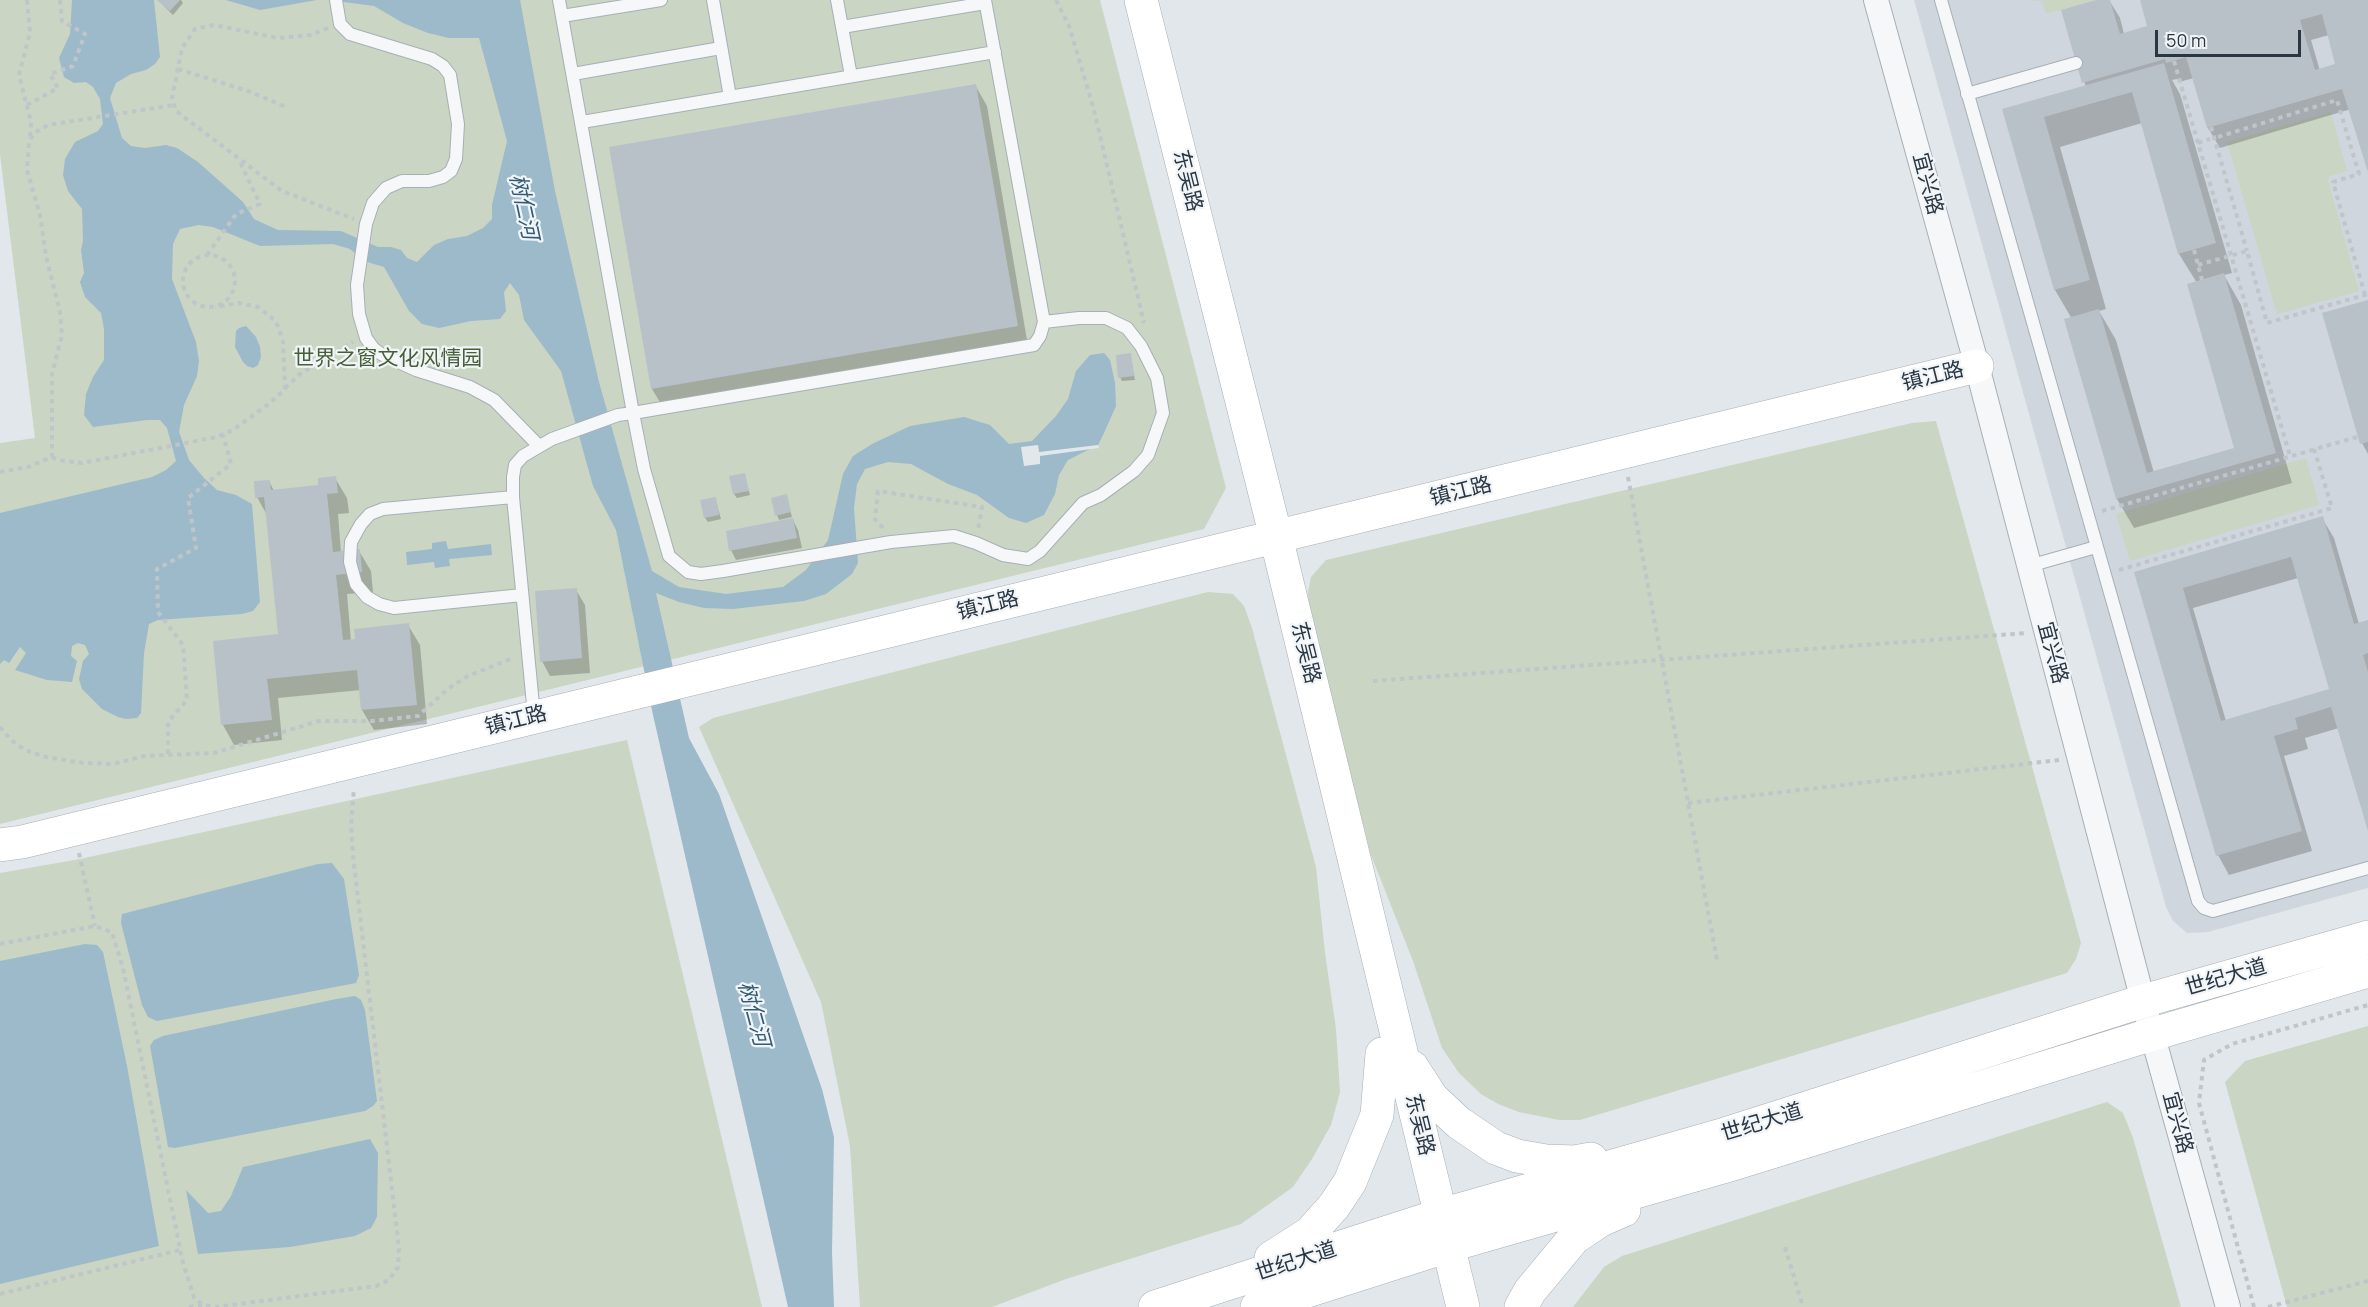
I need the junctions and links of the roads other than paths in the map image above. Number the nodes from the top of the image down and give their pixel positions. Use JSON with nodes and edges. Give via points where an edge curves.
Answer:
{"nodes":[{"id":1,"x":559,"y":0,"type":"edge"},
{"id":2,"x":661,"y":0,"type":"edge"},
{"id":3,"x":713,"y":0,"type":"edge"},
{"id":4,"x":837,"y":0,"type":"edge"},
{"id":5,"x":1125,"y":0,"type":"edge"},
{"id":6,"x":1141,"y":0,"type":"edge"},
{"id":7,"x":1876,"y":0,"type":"edge"},
{"id":8,"x":1941,"y":0,"type":"edge"},
{"id":9,"x":985,"y":2,"type":"edge"},
{"id":10,"x":336,"y":5,"type":"edge"},
{"id":11,"x":562,"y":16,"type":"junction"},
{"id":12,"x":842,"y":27,"type":"junction"},
{"id":13,"x":721,"y":48,"type":"junction"},
{"id":14,"x":995,"y":52,"type":"junction"},
{"id":15,"x":2076,"y":63,"type":"dead end"},
{"id":16,"x":573,"y":74,"type":"junction"},
{"id":17,"x":851,"y":76,"type":"junction"},
{"id":18,"x":1967,"y":94,"type":"junction"},
{"id":19,"x":730,"y":97,"type":"junction"},
{"id":20,"x":582,"y":122,"type":"junction"},
{"id":21,"x":1044,"y":322,"type":"junction"},
{"id":22,"x":1977,"y":366,"type":"junction"},
{"id":23,"x":633,"y":412,"type":"junction"},
{"id":24,"x":539,"y":446,"type":"junction"},
{"id":25,"x":513,"y":497,"type":"junction"},
{"id":26,"x":1267,"y":539,"type":"junction"},
{"id":27,"x":2096,"y":547,"type":"junction"},
{"id":28,"x":2029,"y":566,"type":"junction"},
{"id":29,"x":522,"y":595,"type":"junction"},
{"id":30,"x":534,"y":716,"type":"junction"},
{"id":31,"x":0,"y":844,"type":"edge"},
{"id":32,"x":2368,"y":868,"type":"edge"},
{"id":33,"x":2368,"y":937,"type":"edge"},
{"id":34,"x":2368,"y":972,"type":"edge"},
{"id":35,"x":2143,"y":1001,"type":"junction"},
{"id":36,"x":2153,"y":1034,"type":"junction"},
{"id":37,"x":1391,"y":1051,"type":"junction"},
{"id":38,"x":1728,"y":1150,"type":"junction"},
{"id":39,"x":1436,"y":1233,"type":"junction"},
{"id":40,"x":1215,"y":1288,"type":"junction"},
{"id":41,"x":1155,"y":1307,"type":"edge"},
{"id":42,"x":1257,"y":1307,"type":"edge"},
{"id":43,"x":1445,"y":1307,"type":"edge"},
{"id":44,"x":1463,"y":1307,"type":"edge"},
{"id":45,"x":1521,"y":1307,"type":"edge"},
{"id":46,"x":2228,"y":1307,"type":"edge"}],
"edges":[{"from":1,"to":11,"type":"lane"},
{"from":2,"to":11,"type":"lane"},
{"from":3,"to":13,"type":"lane"},
{"from":4,"to":12,"type":"lane"},
{"from":5,"to":26,"type":"street","name":"东吴路"},
{"from":6,"to":26,"type":"street","name":"东吴路"},
{"from":7,"to":22,"type":"street","name":"宜兴路"},
{"from":8,"to":18,"type":"lane"},
{"from":9,"to":12,"type":"lane"},
{"from":9,"to":14,"type":"lane"},
{"from":10,"to":24,"type":"lane","via":[[340,24],[350,34],[432,58],[443,66],[450,75],[458,124],[452,171],[429,181],[402,181],[386,188],[373,203],[357,285],[365,333],[381,354],[494,400]]},
{"from":11,"to":16,"type":"lane"},
{"from":12,"to":17,"type":"lane"},
{"from":13,"to":16,"type":"lane"},
{"from":13,"to":19,"type":"lane"},
{"from":14,"to":17,"type":"lane"},
{"from":14,"to":21,"type":"lane"},
{"from":15,"to":18,"type":"lane"},
{"from":16,"to":20,"type":"lane"},
{"from":17,"to":19,"type":"lane"},
{"from":18,"to":27,"type":"lane"},
{"from":19,"to":20,"type":"lane"},
{"from":20,"to":23,"type":"lane"},
{"from":21,"to":23,"type":"lane","via":[[1034,345]]},
{"from":21,"to":23,"type":"lane","via":[[1106,318],[1127,328],[1141,346],[1156,378],[1163,413],[1148,455],[1134,471],[1083,503],[1028,559],[1003,555],[954,536],[701,574],[688,572],[669,556],[644,469]]},
{"from":22,"to":26,"type":"street","name":"镇江路"},
{"from":22,"to":28,"type":"street","name":"宜兴路"},
{"from":23,"to":24,"type":"lane"},
{"from":24,"to":25,"type":"lane","via":[[515,465]]},
{"from":25,"to":29,"type":"lane"},
{"from":25,"to":29,"type":"lane","via":[[383,509],[370,514],[351,542],[350,562],[356,584],[367,597],[394,608]]},
{"from":26,"to":30,"type":"street","name":"镇江路"},
{"from":26,"to":37,"type":"street","name":"东吴路"},
{"from":27,"to":28,"type":"lane"},
{"from":27,"to":32,"type":"lane","via":[[2194,891],[2204,908],[2213,911]]},
{"from":28,"to":35,"type":"street","name":"宜兴路"},
{"from":29,"to":30,"type":"lane"},
{"from":30,"to":31,"type":"street","name":"镇江路","via":[[22,842]]},
{"from":33,"to":35,"type":"street","name":"世纪大道"},
{"from":34,"to":36,"type":"street","name":"世纪大道"},
{"from":35,"to":36,"type":"street","name":"宜兴路"},
{"from":35,"to":38,"type":"street","name":"世纪大道"},
{"from":36,"to":38,"type":"street","name":"世纪大道"},
{"from":36,"to":46,"type":"street","name":"宜兴路"},
{"from":37,"to":38,"type":"street","via":[[1459,1123],[1496,1148],[1517,1156],[1574,1162]]},
{"from":37,"to":39,"type":"street","name":"东吴路"},
{"from":37,"to":40,"type":"street","via":[[1377,1114],[1350,1182],[1334,1206],[1302,1238],[1279,1254]]},
{"from":38,"to":39,"type":"street","name":"世纪大道"},
{"from":38,"to":45,"type":"street","via":[[1574,1238]]},
{"from":39,"to":40,"type":"street","name":"世纪大道"},
{"from":39,"to":42,"type":"street","name":"世纪大道"},
{"from":39,"to":43,"type":"street","name":"东吴路"},
{"from":39,"to":44,"type":"street","name":"东吴路"},
{"from":40,"to":41,"type":"street","name":"世纪大道"}]}
